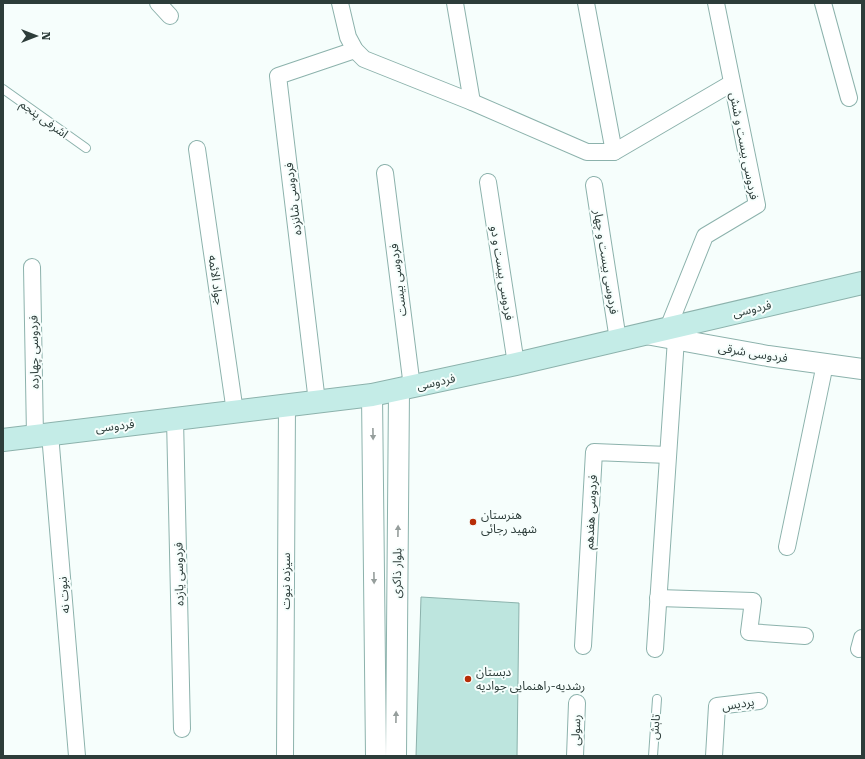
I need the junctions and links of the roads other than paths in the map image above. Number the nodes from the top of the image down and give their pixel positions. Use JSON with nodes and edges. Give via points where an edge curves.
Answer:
{"nodes":[{"id":1,"x":158,"y":3,"type":"edge"},
{"id":2,"x":340,"y":3,"type":"edge"},
{"id":3,"x":455,"y":3,"type":"edge"},
{"id":4,"x":586,"y":3,"type":"edge"},
{"id":5,"x":716,"y":3,"type":"edge"},
{"id":6,"x":824,"y":3,"type":"edge"},
{"id":7,"x":170,"y":16,"type":"dead end"},
{"id":8,"x":355,"y":50,"type":"junction"},
{"id":9,"x":732,"y":84,"type":"junction"},
{"id":10,"x":3,"y":89,"type":"edge"},
{"id":11,"x":849,"y":98,"type":"dead end"},
{"id":12,"x":472,"y":102,"type":"junction"},
{"id":13,"x":86,"y":148,"type":"dead end"},
{"id":14,"x":197,"y":149,"type":"dead end"},
{"id":15,"x":614,"y":152,"type":"junction"},
{"id":16,"x":385,"y":173,"type":"dead end"},
{"id":17,"x":488,"y":182,"type":"dead end"},
{"id":18,"x":594,"y":185,"type":"dead end"},
{"id":19,"x":32,"y":267,"type":"dead end"},
{"id":20,"x":862,"y":283,"type":"edge"},
{"id":21,"x":672,"y":334,"type":"junction"},
{"id":22,"x":618,"y":340,"type":"junction"},
{"id":23,"x":516,"y":364,"type":"junction"},
{"id":24,"x":825,"y":364,"type":"junction"},
{"id":25,"x":862,"y":369,"type":"edge"},
{"id":26,"x":405,"y":388,"type":"junction"},
{"id":27,"x":372,"y":396,"type":"junction"},
{"id":28,"x":317,"y":402,"type":"junction"},
{"id":29,"x":287,"y":406,"type":"junction"},
{"id":30,"x":235,"y":412,"type":"junction"},
{"id":31,"x":175,"y":419,"type":"junction"},
{"id":32,"x":43,"y":435,"type":"junction"},
{"id":33,"x":3,"y":440,"type":"edge"},
{"id":34,"x":668,"y":455,"type":"junction"},
{"id":35,"x":787,"y":547,"type":"dead end"},
{"id":36,"x":658,"y":598,"type":"junction"},
{"id":37,"x":805,"y":636,"type":"dead end"},
{"id":38,"x":583,"y":646,"type":"dead end"},
{"id":39,"x":655,"y":649,"type":"dead end"},
{"id":40,"x":657,"y":699,"type":"dead end"},
{"id":41,"x":759,"y":701,"type":"dead end"},
{"id":42,"x":576,"y":703,"type":"dead end"},
{"id":43,"x":182,"y":729,"type":"dead end"},
{"id":44,"x":77,"y":756,"type":"edge"},
{"id":45,"x":285,"y":756,"type":"edge"},
{"id":46,"x":376,"y":756,"type":"edge"},
{"id":47,"x":396,"y":756,"type":"edge"},
{"id":48,"x":575,"y":756,"type":"edge"},
{"id":49,"x":653,"y":756,"type":"edge"},
{"id":50,"x":714,"y":756,"type":"edge"}],
"edges":[{"from":1,"to":7,"type":"street"},
{"from":2,"to":8,"type":"street","via":[[348,37]]},
{"from":3,"to":12,"type":"street"},
{"from":4,"to":15,"type":"street"},
{"from":5,"to":9,"type":"street","name":"فردوسی بیست و شش"},
{"from":6,"to":11,"type":"street"},
{"from":8,"to":12,"type":"street","via":[[364,59]]},
{"from":8,"to":28,"type":"street","name":"فردوسی شانزده","via":[[278,76]]},
{"from":9,"to":15,"type":"street"},
{"from":9,"to":21,"type":"street","name":"فردوسی بیست و شش","via":[[757,204],[705,236]]},
{"from":10,"to":13,"type":"lane","name":"اشرفی پنجم"},
{"from":12,"to":15,"type":"street","via":[[587,152]]},
{"from":14,"to":30,"type":"street","name":"جواد الائمه"},
{"from":16,"to":26,"type":"street","name":"فردوسی بیست"},
{"from":17,"to":23,"type":"street","name":"فردوسی بیست و دو"},
{"from":18,"to":22,"type":"street","name":"فردوسی بیست و چهار"},
{"from":19,"to":32,"type":"street","name":"فردوسی چهارده"},
{"from":20,"to":21,"type":"main road","name":"فردوسی"},
{"from":21,"to":22,"type":"main road","name":"فردوسی","via":[[644,334]]},
{"from":21,"to":24,"type":"street","name":"فردوسی شرقی","via":[[768,356]]},
{"from":21,"to":34,"type":"street"},
{"from":22,"to":23,"type":"main road","name":"فردوسی"},
{"from":23,"to":26,"type":"main road","name":"فردوسی"},
{"from":24,"to":25,"type":"street","name":"فردوسی شرقی"},
{"from":24,"to":35,"type":"street"},
{"from":26,"to":27,"type":"main road","name":"فردوسی"},
{"from":47,"to":26,"type":"street","name":"بلوار ذاکری","one_way":true},
{"from":27,"to":28,"type":"main road","name":"فردوسی"},
{"from":27,"to":46,"type":"street","name":"بلوار ذاکری","one_way":true},
{"from":28,"to":29,"type":"main road","name":"فردوسی"},
{"from":29,"to":30,"type":"main road","name":"فردوسی"},
{"from":29,"to":45,"type":"street","name":"سیزده نبوت"},
{"from":30,"to":31,"type":"main road","name":"فردوسی"},
{"from":31,"to":32,"type":"main road","name":"فردوسی"},
{"from":31,"to":43,"type":"street","name":"فردوسی یازده"},
{"from":32,"to":33,"type":"main road","name":"فردوسی"},
{"from":32,"to":44,"type":"street","name":"نبوت نه"},
{"from":34,"to":36,"type":"street"},
{"from":34,"to":38,"type":"street","name":"فردوسی هفدهم","via":[[594,452]]},
{"from":36,"to":37,"type":"street","via":[[753,601],[750,632]]},
{"from":36,"to":39,"type":"street"},
{"from":40,"to":49,"type":"lane","name":"تابش"},
{"from":41,"to":50,"type":"street","name":"پردیس","via":[[717,706]]},
{"from":42,"to":48,"type":"street","name":"رسولی"}]}
